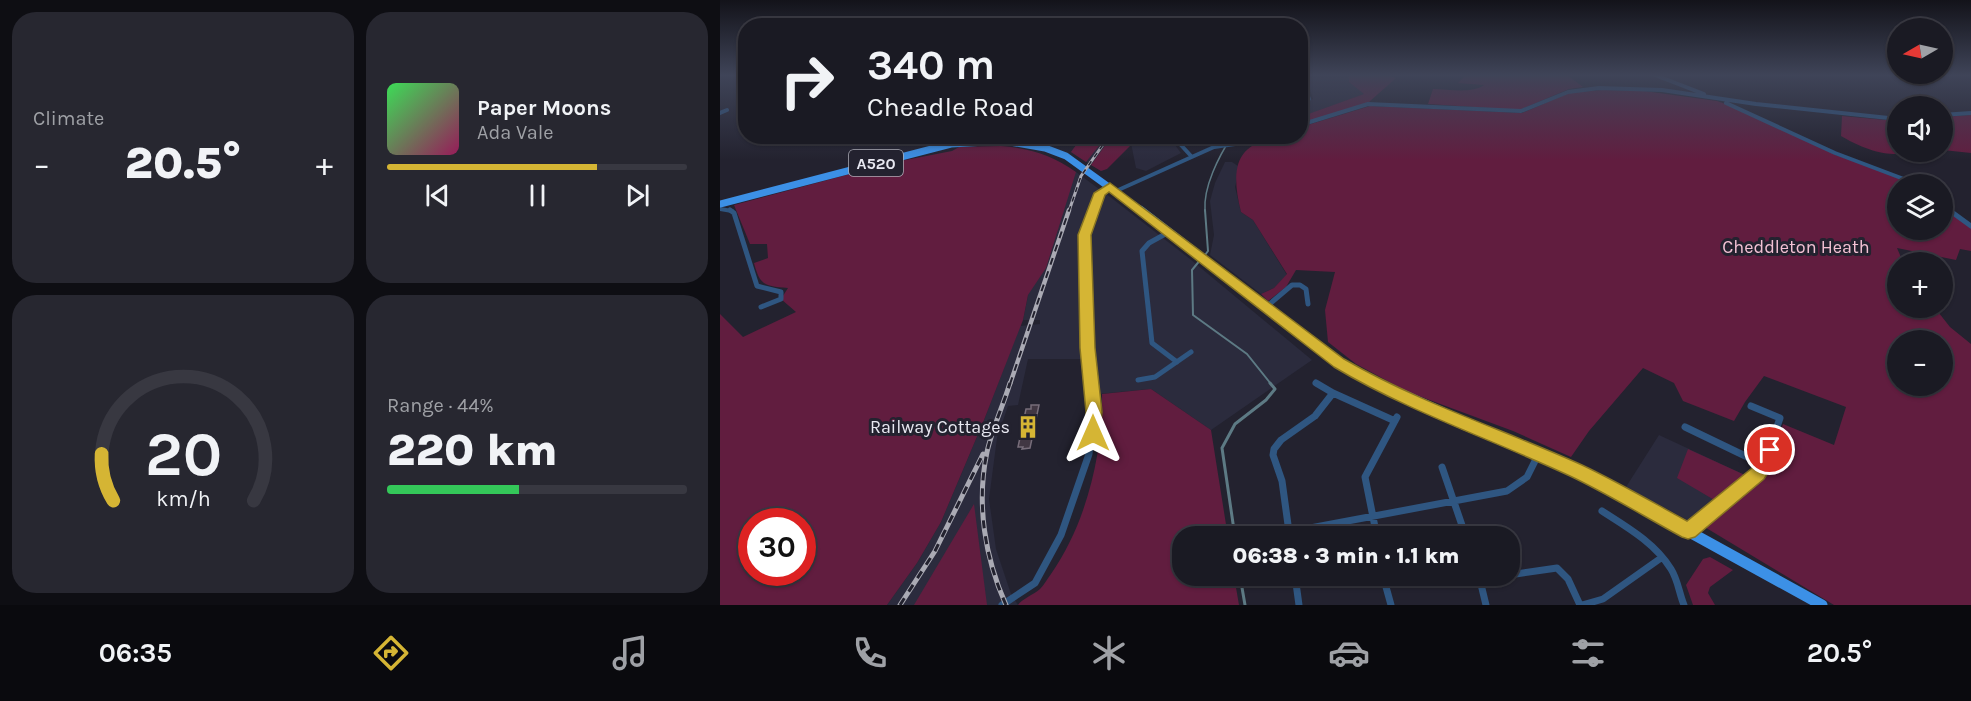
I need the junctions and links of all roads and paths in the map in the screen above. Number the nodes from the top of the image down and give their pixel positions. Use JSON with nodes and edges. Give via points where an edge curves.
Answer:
{"nodes":[{"id":1,"x":1540,"y":103,"type":"edge"},
{"id":2,"x":1726,"y":103,"type":"edge"},
{"id":3,"x":1755,"y":103,"type":"edge"},
{"id":4,"x":727,"y":110,"type":"dead end"},
{"id":5,"x":720,"y":113,"type":"edge"},
{"id":6,"x":1971,"y":113,"type":"edge"},
{"id":7,"x":1953,"y":114,"type":"edge"},
{"id":8,"x":1887,"y":118,"type":"edge"},
{"id":9,"x":1308,"y":123,"type":"edge"},
{"id":10,"x":951,"y":144,"type":"edge"},
{"id":11,"x":1026,"y":144,"type":"edge"},
{"id":12,"x":1180,"y":144,"type":"edge"},
{"id":13,"x":1232,"y":144,"type":"edge"},
{"id":14,"x":1220,"y":145,"type":"joint"},
{"id":15,"x":1191,"y":156,"type":"junction"},
{"id":16,"x":1894,"y":174,"type":"edge"},
{"id":17,"x":1113,"y":189,"type":"junction"},
{"id":18,"x":720,"y":204,"type":"edge"},
{"id":19,"x":720,"y":209,"type":"edge"},
{"id":20,"x":1953,"y":212,"type":"edge"},
{"id":21,"x":1971,"y":226,"type":"edge"},
{"id":22,"x":1169,"y":232,"type":"junction"},
{"id":23,"x":1308,"y":304,"type":"dead end"},
{"id":24,"x":761,"y":306,"type":"dead end"},
{"id":25,"x":1265,"y":307,"type":"junction"},
{"id":26,"x":1191,"y":352,"type":"dead end"},
{"id":27,"x":1177,"y":362,"type":"junction"},
{"id":28,"x":1138,"y":380,"type":"dead end"},
{"id":29,"x":1316,"y":383,"type":"dead end"},
{"id":30,"x":1333,"y":393,"type":"junction"},
{"id":31,"x":1751,"y":406,"type":"dead end"},
{"id":32,"x":1685,"y":428,"type":"dead end"},
{"id":33,"x":1538,"y":453,"type":"junction"},
{"id":34,"x":1764,"y":465,"type":"junction"},
{"id":35,"x":1442,"y":467,"type":"dead end"},
{"id":36,"x":1454,"y":502,"type":"junction"},
{"id":37,"x":1602,"y":512,"type":"dead end"},
{"id":38,"x":1373,"y":517,"type":"junction"},
{"id":39,"x":1288,"y":526,"type":"edge"},
{"id":40,"x":1331,"y":526,"type":"edge"},
{"id":41,"x":1375,"y":526,"type":"edge"},
{"id":42,"x":1462,"y":526,"type":"edge"},
{"id":43,"x":1688,"y":531,"type":"junction"},
{"id":44,"x":1661,"y":558,"type":"junction"},
{"id":45,"x":1520,"y":573,"type":"edge"},
{"id":46,"x":1296,"y":586,"type":"edge"},
{"id":47,"x":1386,"y":586,"type":"edge"},
{"id":48,"x":1481,"y":586,"type":"edge"},
{"id":49,"x":1002,"y":605,"type":"edge"},
{"id":50,"x":1299,"y":605,"type":"edge"},
{"id":51,"x":1391,"y":605,"type":"edge"},
{"id":52,"x":1486,"y":605,"type":"edge"},
{"id":53,"x":1581,"y":605,"type":"edge"},
{"id":54,"x":1684,"y":605,"type":"edge"},
{"id":55,"x":1822,"y":605,"type":"edge"}],
"edges":[{"from":1,"to":9,"type":"street","via":[[1521,111],[1375,104]]},
{"from":2,"to":16,"type":"street","via":[[1835,153]]},
{"from":3,"to":8,"type":"street"},
{"from":4,"to":5,"type":"street"},
{"from":6,"to":7,"type":"street"},
{"from":10,"to":18,"type":"highway","number":"A520"},
{"from":11,"to":17,"type":"highway","number":"A520","via":[[1066,156]]},
{"from":12,"to":15,"type":"street"},
{"from":13,"to":14,"type":"street"},
{"from":14,"to":15,"type":"street"},
{"from":15,"to":17,"type":"street"},
{"from":17,"to":22,"type":"highway","number":"A520"},
{"from":17,"to":49,"type":"street","via":[[1099,193],[1085,235],[1094,412],[1089,454],[1061,535],[1035,583]]},
{"from":19,"to":24,"type":"street","via":[[734,213],[757,286],[780,292],[781,298]]},
{"from":20,"to":21,"type":"street"},
{"from":22,"to":25,"type":"highway","number":"A520"},
{"from":22,"to":27,"type":"street","via":[[1142,251],[1150,336]]},
{"from":23,"to":25,"type":"street","via":[[1306,289],[1292,285]]},
{"from":25,"to":33,"type":"highway","number":"A520","via":[[1313,346],[1371,382],[1429,410]]},
{"from":26,"to":27,"type":"street"},
{"from":27,"to":28,"type":"street","via":[[1155,376]]},
{"from":29,"to":30,"type":"street"},
{"from":30,"to":38,"type":"street","via":[[1396,419],[1365,477]]},
{"from":30,"to":39,"type":"street","via":[[1316,416],[1274,449]]},
{"from":31,"to":34,"type":"street","via":[[1780,418]]},
{"from":32,"to":34,"type":"street"},
{"from":33,"to":36,"type":"street","via":[[1530,474],[1516,487]]},
{"from":33,"to":43,"type":"highway","number":"A520"},
{"from":34,"to":43,"type":"street"},
{"from":35,"to":36,"type":"street"},
{"from":36,"to":38,"type":"street"},
{"from":36,"to":42,"type":"street"},
{"from":37,"to":44,"type":"street","via":[[1638,533]]},
{"from":38,"to":40,"type":"street"},
{"from":38,"to":41,"type":"street"},
{"from":43,"to":55,"type":"highway","number":"A520"},
{"from":44,"to":53,"type":"street","via":[[1603,598]]},
{"from":44,"to":54,"type":"street","via":[[1670,569]]},
{"from":45,"to":53,"type":"street","via":[[1557,568],[1568,579]]},
{"from":46,"to":50,"type":"street"},
{"from":47,"to":51,"type":"street"},
{"from":48,"to":52,"type":"street"}]}
